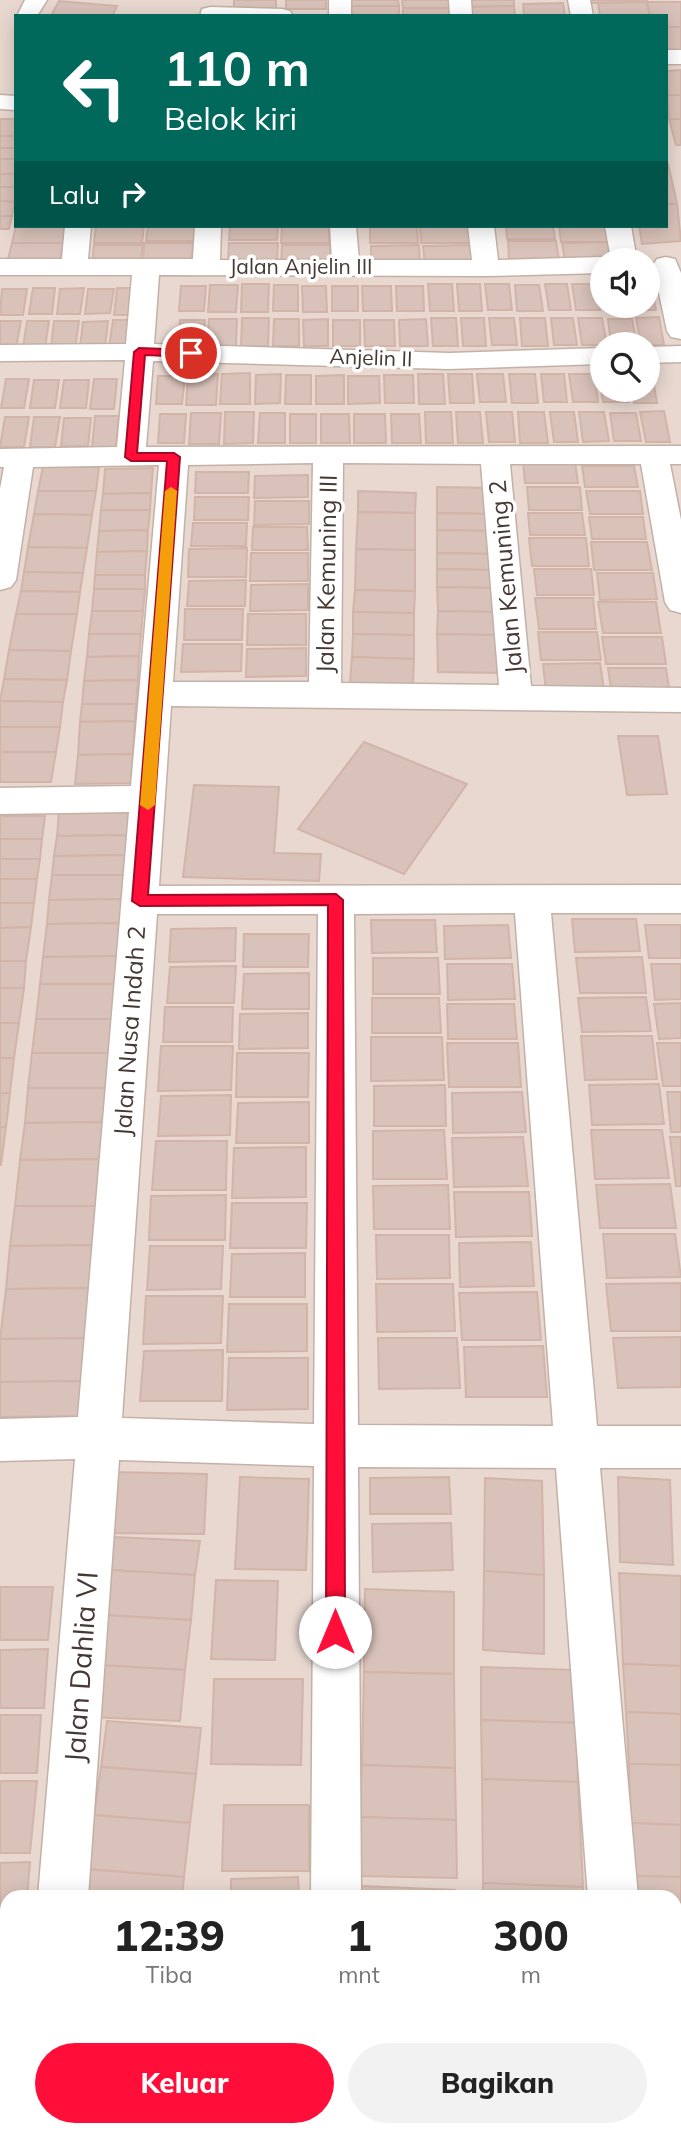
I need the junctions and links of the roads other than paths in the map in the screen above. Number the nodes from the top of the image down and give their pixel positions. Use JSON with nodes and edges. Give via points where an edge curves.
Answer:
{"nodes":[{"id":1,"x":210,"y":10,"type":"edge"},
{"id":2,"x":258,"y":14,"type":"edge"},
{"id":3,"x":78,"y":228,"type":"edge"},
{"id":4,"x":208,"y":228,"type":"edge"},
{"id":5,"x":343,"y":228,"type":"edge"},
{"id":6,"x":481,"y":228,"type":"edge"},
{"id":7,"x":618,"y":228,"type":"edge"},
{"id":8,"x":622,"y":248,"type":"edge"},
{"id":9,"x":590,"y":265,"type":"edge"},
{"id":10,"x":665,"y":265,"type":"edge"},
{"id":11,"x":346,"y":266,"type":"junction"},
{"id":12,"x":0,"y":267,"type":"edge"},
{"id":13,"x":74,"y":267,"type":"junction"},
{"id":14,"x":146,"y":267,"type":"junction"},
{"id":15,"x":206,"y":267,"type":"junction"},
{"id":16,"x":485,"y":268,"type":"junction"},
{"id":17,"x":681,"y":331,"type":"edge"},
{"id":18,"x":139,"y":352,"type":"junction"},
{"id":19,"x":0,"y":353,"type":"edge"},
{"id":20,"x":681,"y":354,"type":"edge"},
{"id":21,"x":660,"y":355,"type":"edge"},
{"id":22,"x":590,"y":356,"type":"edge"},
{"id":23,"x":328,"y":454,"type":"junction"},
{"id":24,"x":668,"y":455,"type":"edge"},
{"id":25,"x":495,"y":456,"type":"junction"},
{"id":26,"x":131,"y":457,"type":"junction"},
{"id":27,"x":174,"y":457,"type":"junction"},
{"id":28,"x":10,"y":458,"type":"edge"},
{"id":29,"x":0,"y":580,"type":"edge"},
{"id":30,"x":681,"y":602,"type":"edge"},
{"id":31,"x":155,"y":694,"type":"junction"},
{"id":32,"x":326,"y":694,"type":"junction"},
{"id":33,"x":516,"y":698,"type":"junction"},
{"id":34,"x":681,"y":700,"type":"edge"},
{"id":35,"x":148,"y":799,"type":"junction"},
{"id":36,"x":0,"y":801,"type":"edge"},
{"id":37,"x":532,"y":899,"type":"junction"},
{"id":38,"x":681,"y":899,"type":"edge"},
{"id":39,"x":336,"y":900,"type":"junction"},
{"id":40,"x":140,"y":901,"type":"junction"},
{"id":41,"x":98,"y":1438,"type":"junction"},
{"id":42,"x":0,"y":1440,"type":"edge"},
{"id":43,"x":335,"y":1446,"type":"junction"},
{"id":44,"x":575,"y":1447,"type":"junction"},
{"id":45,"x":681,"y":1447,"type":"edge"},
{"id":46,"x":64,"y":1890,"type":"edge"},
{"id":47,"x":336,"y":1890,"type":"edge"},
{"id":48,"x":612,"y":1890,"type":"edge"}],
"edges":[{"from":1,"to":2,"type":"street"},
{"from":3,"to":13,"type":"street"},
{"from":4,"to":15,"type":"street"},
{"from":5,"to":11,"type":"street"},
{"from":6,"to":16,"type":"street"},
{"from":7,"to":8,"type":"street"},
{"from":9,"to":16,"type":"street","name":"Jalan Anjelin III"},
{"from":10,"to":17,"type":"street"},
{"from":11,"to":15,"type":"street","name":"Jalan Anjelin III"},
{"from":11,"to":16,"type":"street","name":"Jalan Anjelin III"},
{"from":12,"to":13,"type":"street","name":"Jalan Anjelin III"},
{"from":13,"to":14,"type":"street","name":"Jalan Anjelin III"},
{"from":14,"to":15,"type":"street","name":"Jalan Anjelin III"},
{"from":14,"to":18,"type":"street"},
{"from":18,"to":19,"type":"street","name":"Anjelin II"},
{"from":18,"to":22,"type":"street","name":"Anjelin II","via":[[449,360]]},
{"from":18,"to":26,"type":"street"},
{"from":20,"to":21,"type":"street"},
{"from":23,"to":25,"type":"street"},
{"from":23,"to":27,"type":"street"},
{"from":23,"to":32,"type":"street","name":"Jalan Kemuning III"},
{"from":24,"to":25,"type":"street"},
{"from":24,"to":30,"type":"street"},
{"from":25,"to":33,"type":"street","name":"Jalan Kemuning 2"},
{"from":26,"to":27,"type":"street"},
{"from":26,"to":28,"type":"street"},
{"from":27,"to":31,"type":"street","name":"Jalan Nusa Indah 2"},
{"from":28,"to":29,"type":"street"},
{"from":31,"to":32,"type":"street"},
{"from":31,"to":35,"type":"street","name":"Jalan Nusa Indah 2"},
{"from":32,"to":33,"type":"street"},
{"from":33,"to":34,"type":"street"},
{"from":35,"to":36,"type":"street"},
{"from":35,"to":40,"type":"street","name":"Jalan Nusa Indah 2"},
{"from":37,"to":38,"type":"street"},
{"from":37,"to":39,"type":"street"},
{"from":37,"to":44,"type":"street"},
{"from":39,"to":40,"type":"street"},
{"from":39,"to":43,"type":"street"},
{"from":40,"to":41,"type":"street","name":"Jalan Nusa Indah 2"},
{"from":41,"to":42,"type":"street"},
{"from":41,"to":43,"type":"street"},
{"from":41,"to":46,"type":"street","name":"Jalan Dahlia VI"},
{"from":43,"to":44,"type":"street"},
{"from":43,"to":47,"type":"street"},
{"from":44,"to":45,"type":"street"},
{"from":44,"to":48,"type":"street"}]}
